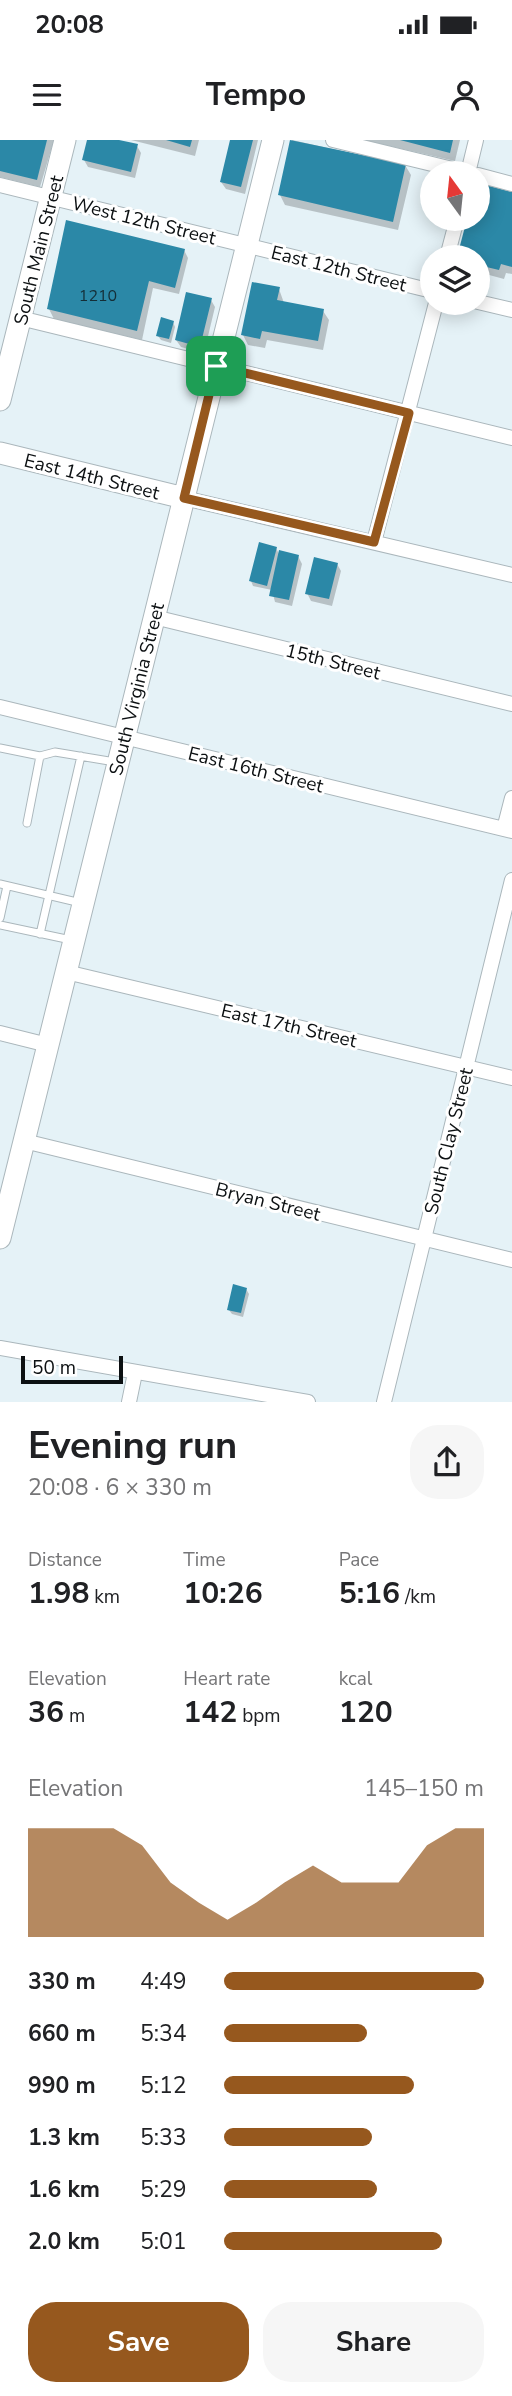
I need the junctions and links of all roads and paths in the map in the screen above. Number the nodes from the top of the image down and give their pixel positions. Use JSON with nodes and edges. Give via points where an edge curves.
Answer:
{"nodes":[{"id":1,"x":65,"y":140,"type":"edge"},
{"id":2,"x":273,"y":140,"type":"edge"},
{"id":3,"x":333,"y":140,"type":"edge"},
{"id":4,"x":476,"y":140,"type":"edge"},
{"id":5,"x":420,"y":161,"type":"edge"},
{"id":6,"x":471,"y":161,"type":"edge"},
{"id":7,"x":490,"y":178,"type":"edge"},
{"id":8,"x":512,"y":184,"type":"edge"},
{"id":9,"x":0,"y":185,"type":"edge"},
{"id":10,"x":51,"y":197,"type":"junction"},
{"id":11,"x":247,"y":245,"type":"junction"},
{"id":12,"x":420,"y":287,"type":"edge"},
{"id":13,"x":490,"y":305,"type":"edge"},
{"id":14,"x":512,"y":310,"type":"edge"},
{"id":15,"x":433,"y":315,"type":"edge"},
{"id":16,"x":20,"y":318,"type":"junction"},
{"id":17,"x":216,"y":366,"type":"junction"},
{"id":18,"x":2,"y":387,"type":"edge"},
{"id":19,"x":409,"y":413,"type":"junction"},
{"id":20,"x":512,"y":438,"type":"edge"},
{"id":21,"x":0,"y":453,"type":"edge"},
{"id":22,"x":184,"y":498,"type":"junction"},
{"id":23,"x":374,"y":542,"type":"junction"},
{"id":24,"x":512,"y":575,"type":"edge"},
{"id":25,"x":154,"y":617,"type":"junction"},
{"id":26,"x":512,"y":704,"type":"edge"},
{"id":27,"x":0,"y":706,"type":"edge"},
{"id":28,"x":125,"y":737,"type":"junction"},
{"id":29,"x":0,"y":748,"type":"edge"},
{"id":30,"x":40,"y":756,"type":"junction"},
{"id":31,"x":81,"y":756,"type":"junction"},
{"id":32,"x":118,"y":763,"type":"junction"},
{"id":33,"x":512,"y":798,"type":"edge"},
{"id":34,"x":27,"y":823,"type":"dead end"},
{"id":35,"x":508,"y":830,"type":"edge"},
{"id":36,"x":512,"y":880,"type":"edge"},
{"id":37,"x":4,"y":885,"type":"edge"},
{"id":38,"x":49,"y":895,"type":"junction"},
{"id":39,"x":83,"y":903,"type":"junction"},
{"id":40,"x":0,"y":918,"type":"edge"},
{"id":41,"x":0,"y":925,"type":"edge"},
{"id":42,"x":40,"y":934,"type":"junction"},
{"id":43,"x":74,"y":941,"type":"junction"},
{"id":44,"x":66,"y":972,"type":"junction"},
{"id":45,"x":0,"y":1033,"type":"edge"},
{"id":46,"x":48,"y":1045,"type":"junction"},
{"id":47,"x":466,"y":1067,"type":"junction"},
{"id":48,"x":512,"y":1078,"type":"edge"},
{"id":49,"x":24,"y":1141,"type":"junction"},
{"id":50,"x":0,"y":1238,"type":"edge"},
{"id":51,"x":425,"y":1239,"type":"junction"},
{"id":52,"x":512,"y":1260,"type":"edge"},
{"id":53,"x":0,"y":1348,"type":"edge"},
{"id":54,"x":135,"y":1373,"type":"junction"},
{"id":55,"x":281,"y":1400,"type":"edge"},
{"id":56,"x":129,"y":1402,"type":"edge"},
{"id":57,"x":308,"y":1402,"type":"edge"},
{"id":58,"x":384,"y":1402,"type":"edge"}],
"edges":[{"from":1,"to":10,"type":"main road","name":"South Main Street"},
{"from":2,"to":11,"type":"main road","name":"South Virginia Street"},
{"from":3,"to":5,"type":"street"},
{"from":4,"to":6,"type":"street"},
{"from":7,"to":8,"type":"street"},
{"from":9,"to":10,"type":"street","name":"West 12th Street"},
{"from":10,"to":11,"type":"street","name":"West 12th Street"},
{"from":10,"to":16,"type":"main road","name":"South Main Street"},
{"from":11,"to":12,"type":"street","name":"East 12th Street"},
{"from":11,"to":17,"type":"main road","name":"South Virginia Street"},
{"from":13,"to":14,"type":"street"},
{"from":15,"to":19,"type":"street"},
{"from":16,"to":17,"type":"street"},
{"from":16,"to":18,"type":"main road","name":"South Main Street"},
{"from":17,"to":19,"type":"street"},
{"from":17,"to":22,"type":"main road","name":"South Virginia Street"},
{"from":19,"to":20,"type":"street"},
{"from":19,"to":23,"type":"street"},
{"from":21,"to":22,"type":"main road","name":"East 14th Street"},
{"from":22,"to":23,"type":"street","name":"East 14th Street"},
{"from":22,"to":25,"type":"main road","name":"South Virginia Street"},
{"from":23,"to":24,"type":"street","name":"East 14th Street"},
{"from":25,"to":26,"type":"street","name":"15th Street"},
{"from":25,"to":28,"type":"main road","name":"South Virginia Street"},
{"from":27,"to":28,"type":"street","name":"East 16th Street"},
{"from":28,"to":32,"type":"main road","name":"South Virginia Street"},
{"from":28,"to":35,"type":"street","name":"East 16th Street"},
{"from":29,"to":30,"type":"lane"},
{"from":30,"to":31,"type":"lane","via":[[55,752]]},
{"from":30,"to":34,"type":"lane"},
{"from":31,"to":32,"type":"lane"},
{"from":31,"to":38,"type":"lane"},
{"from":32,"to":39,"type":"main road","name":"South Virginia Street"},
{"from":33,"to":35,"type":"street"},
{"from":36,"to":47,"type":"street","name":"South Clay Street"},
{"from":37,"to":38,"type":"lane"},
{"from":37,"to":40,"type":"lane"},
{"from":38,"to":39,"type":"lane"},
{"from":38,"to":42,"type":"lane"},
{"from":39,"to":43,"type":"main road","name":"South Virginia Street"},
{"from":41,"to":42,"type":"lane"},
{"from":42,"to":43,"type":"lane"},
{"from":43,"to":44,"type":"main road","name":"South Virginia Street"},
{"from":44,"to":46,"type":"main road","name":"South Virginia Street"},
{"from":44,"to":47,"type":"street","name":"East 17th Street"},
{"from":45,"to":46,"type":"street"},
{"from":46,"to":49,"type":"main road","name":"South Virginia Street"},
{"from":47,"to":48,"type":"street","name":"East 17th Street"},
{"from":47,"to":51,"type":"street","name":"South Clay Street"},
{"from":49,"to":50,"type":"main road","name":"South Virginia Street"},
{"from":49,"to":51,"type":"street","name":"Bryan Street"},
{"from":51,"to":52,"type":"street","name":"Bryan Street"},
{"from":51,"to":58,"type":"street","name":"South Clay Street"},
{"from":53,"to":54,"type":"street"},
{"from":54,"to":55,"type":"street"},
{"from":54,"to":56,"type":"street"},
{"from":55,"to":57,"type":"street"}]}
